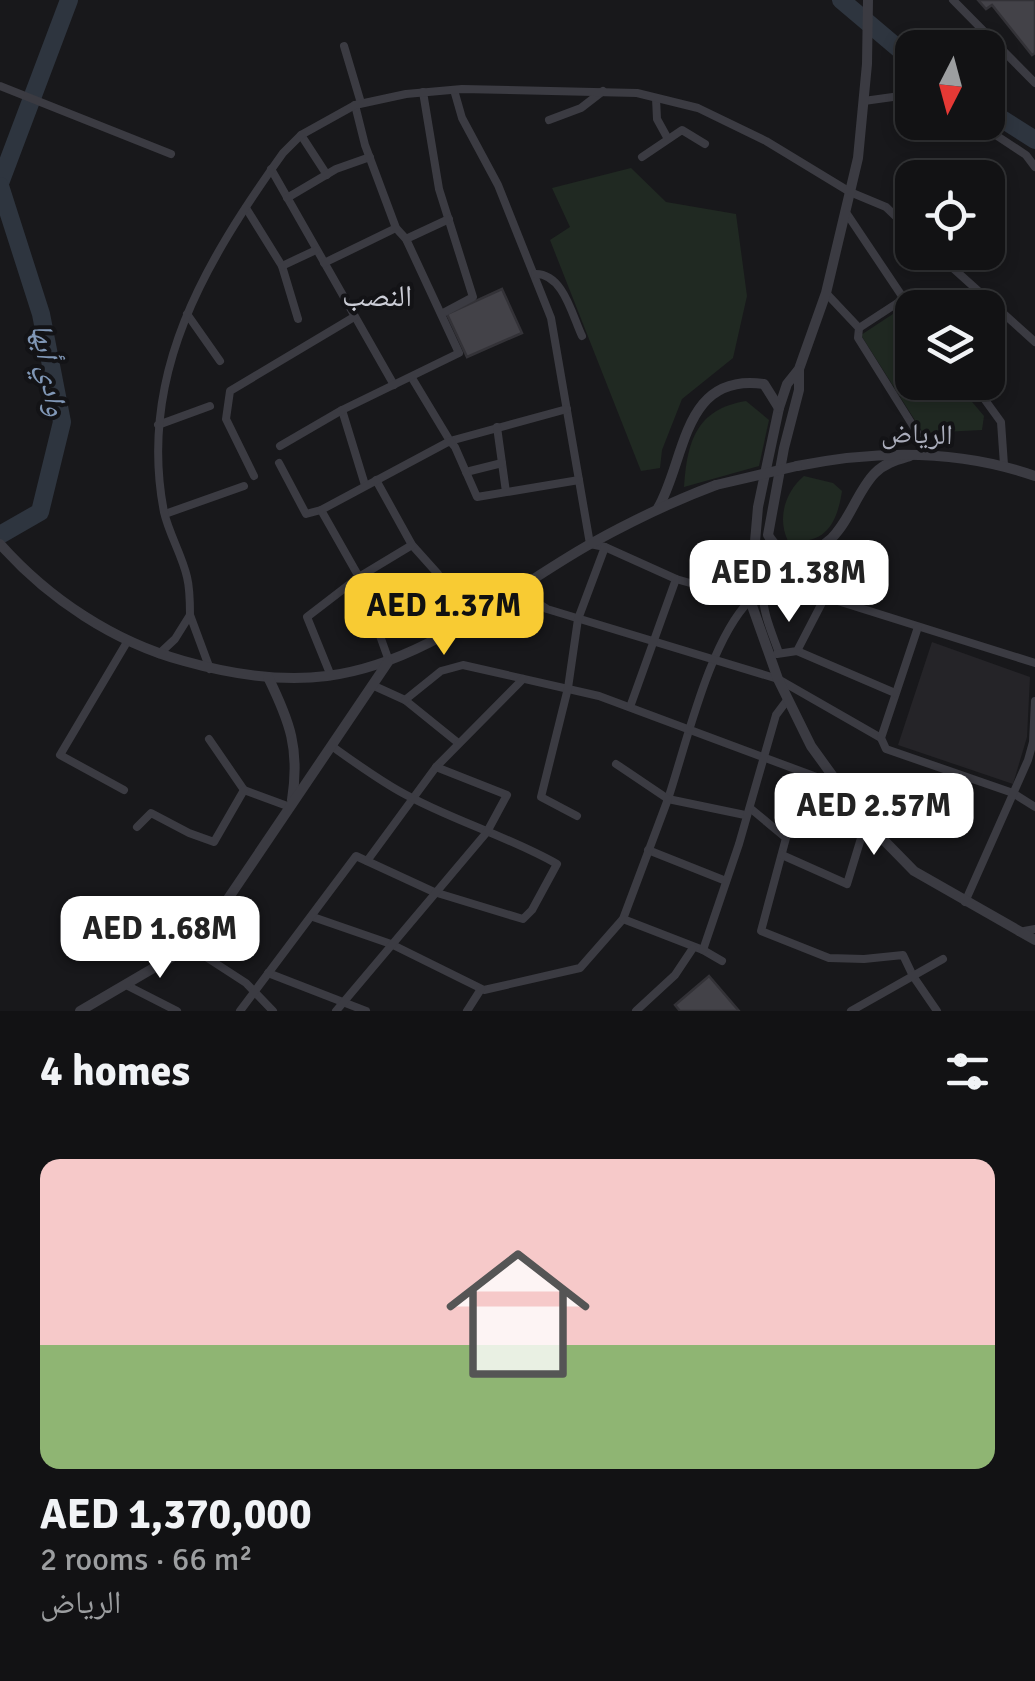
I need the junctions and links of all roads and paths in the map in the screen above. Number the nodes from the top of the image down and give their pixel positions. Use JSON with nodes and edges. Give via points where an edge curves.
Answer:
{"nodes":[{"id":1,"x":868,"y":0,"type":"edge"},
{"id":2,"x":952,"y":0,"type":"edge"},
{"id":3,"x":344,"y":46,"type":"dead end"},
{"id":4,"x":1035,"y":83,"type":"edge"},
{"id":5,"x":0,"y":86,"type":"edge"},
{"id":6,"x":454,"y":90,"type":"junction"},
{"id":7,"x":603,"y":91,"type":"junction"},
{"id":8,"x":423,"y":92,"type":"junction"},
{"id":9,"x":895,"y":97,"type":"edge"},
{"id":10,"x":656,"y":98,"type":"junction"},
{"id":11,"x":864,"y":101,"type":"junction"},
{"id":12,"x":358,"y":104,"type":"junction"},
{"id":13,"x":549,"y":120,"type":"dead end"},
{"id":14,"x":301,"y":135,"type":"junction"},
{"id":15,"x":668,"y":138,"type":"junction"},
{"id":16,"x":1003,"y":140,"type":"edge"},
{"id":17,"x":705,"y":144,"type":"dead end"},
{"id":18,"x":171,"y":154,"type":"dead end"},
{"id":19,"x":642,"y":157,"type":"dead end"},
{"id":20,"x":370,"y":158,"type":"junction"},
{"id":21,"x":1035,"y":167,"type":"edge"},
{"id":22,"x":271,"y":169,"type":"junction"},
{"id":23,"x":326,"y":175,"type":"junction"},
{"id":24,"x":850,"y":192,"type":"junction"},
{"id":25,"x":287,"y":198,"type":"junction"},
{"id":26,"x":246,"y":208,"type":"junction"},
{"id":27,"x":845,"y":211,"type":"junction"},
{"id":28,"x":895,"y":216,"type":"edge"},
{"id":29,"x":449,"y":219,"type":"junction"},
{"id":30,"x":396,"y":228,"type":"junction"},
{"id":31,"x":406,"y":239,"type":"junction"},
{"id":32,"x":316,"y":250,"type":"junction"},
{"id":33,"x":324,"y":263,"type":"junction"},
{"id":34,"x":282,"y":266,"type":"junction"},
{"id":35,"x":955,"y":270,"type":"edge"},
{"id":36,"x":535,"y":274,"type":"junction"},
{"id":37,"x":896,"y":290,"type":"edge"},
{"id":38,"x":826,"y":294,"type":"junction"},
{"id":39,"x":895,"y":305,"type":"edge"},
{"id":40,"x":443,"y":313,"type":"junction"},
{"id":41,"x":187,"y":314,"type":"junction"},
{"id":42,"x":354,"y":317,"type":"junction"},
{"id":43,"x":298,"y":319,"type":"dead end"},
{"id":44,"x":859,"y":328,"type":"junction"},
{"id":45,"x":582,"y":336,"type":"dead end"},
{"id":46,"x":1035,"y":342,"type":"edge"},
{"id":47,"x":220,"y":361,"type":"dead end"},
{"id":48,"x":799,"y":369,"type":"junction"},
{"id":49,"x":412,"y":378,"type":"junction"},
{"id":50,"x":394,"y":386,"type":"junction"},
{"id":51,"x":985,"y":400,"type":"edge"},
{"id":52,"x":210,"y":406,"type":"dead end"},
{"id":53,"x":779,"y":408,"type":"junction"},
{"id":54,"x":568,"y":409,"type":"junction"},
{"id":55,"x":342,"y":410,"type":"junction"},
{"id":56,"x":158,"y":426,"type":"junction"},
{"id":57,"x":496,"y":427,"type":"junction"},
{"id":58,"x":920,"y":436,"type":"dead end"},
{"id":59,"x":450,"y":441,"type":"junction"},
{"id":60,"x":280,"y":446,"type":"dead end"},
{"id":61,"x":910,"y":456,"type":"junction"},
{"id":62,"x":279,"y":463,"type":"dead end"},
{"id":63,"x":502,"y":463,"type":"junction"},
{"id":64,"x":1004,"y":465,"type":"junction"},
{"id":65,"x":466,"y":472,"type":"junction"},
{"id":66,"x":254,"y":476,"type":"dead end"},
{"id":67,"x":1035,"y":476,"type":"edge"},
{"id":68,"x":376,"y":480,"type":"junction"},
{"id":69,"x":578,"y":480,"type":"junction"},
{"id":70,"x":364,"y":485,"type":"junction"},
{"id":71,"x":244,"y":486,"type":"dead end"},
{"id":72,"x":506,"y":492,"type":"junction"},
{"id":73,"x":658,"y":509,"type":"junction"},
{"id":74,"x":321,"y":510,"type":"junction"},
{"id":75,"x":164,"y":514,"type":"junction"},
{"id":76,"x":0,"y":544,"type":"edge"},
{"id":77,"x":590,"y":544,"type":"junction"},
{"id":78,"x":412,"y":545,"type":"junction"},
{"id":79,"x":605,"y":547,"type":"junction"},
{"id":80,"x":802,"y":552,"type":"junction"},
{"id":81,"x":798,"y":570,"type":"junction"},
{"id":82,"x":438,"y":574,"type":"dead end"},
{"id":83,"x":358,"y":577,"type":"junction"},
{"id":84,"x":676,"y":578,"type":"junction"},
{"id":85,"x":517,"y":590,"type":"junction"},
{"id":86,"x":825,"y":598,"type":"junction"},
{"id":87,"x":750,"y":600,"type":"junction"},
{"id":88,"x":190,"y":615,"type":"junction"},
{"id":89,"x":578,"y":620,"type":"junction"},
{"id":90,"x":918,"y":627,"type":"junction"},
{"id":91,"x":128,"y":642,"type":"junction"},
{"id":92,"x":655,"y":642,"type":"junction"},
{"id":93,"x":796,"y":651,"type":"junction"},
{"id":94,"x":158,"y":654,"type":"junction"},
{"id":95,"x":775,"y":657,"type":"junction"},
{"id":96,"x":389,"y":661,"type":"junction"},
{"id":97,"x":714,"y":661,"type":"junction"},
{"id":98,"x":1035,"y":663,"type":"edge"},
{"id":99,"x":210,"y":668,"type":"junction"},
{"id":100,"x":331,"y":676,"type":"junction"},
{"id":101,"x":268,"y":677,"type":"junction"},
{"id":102,"x":524,"y":678,"type":"junction"},
{"id":103,"x":778,"y":679,"type":"junction"},
{"id":104,"x":372,"y":685,"type":"junction"},
{"id":105,"x":568,"y":688,"type":"junction"},
{"id":106,"x":896,"y":693,"type":"junction"},
{"id":107,"x":788,"y":699,"type":"junction"},
{"id":108,"x":406,"y":700,"type":"junction"},
{"id":109,"x":1035,"y":701,"type":"edge"},
{"id":110,"x":630,"y":707,"type":"junction"},
{"id":111,"x":690,"y":732,"type":"junction"},
{"id":112,"x":881,"y":738,"type":"junction"},
{"id":113,"x":209,"y":739,"type":"dead end"},
{"id":114,"x":457,"y":742,"type":"junction"},
{"id":115,"x":1034,"y":742,"type":"edge"},
{"id":116,"x":332,"y":747,"type":"junction"},
{"id":117,"x":762,"y":757,"type":"junction"},
{"id":118,"x":1032,"y":762,"type":"edge"},
{"id":119,"x":616,"y":764,"type":"dead end"},
{"id":120,"x":436,"y":767,"type":"junction"},
{"id":121,"x":838,"y":785,"type":"junction"},
{"id":122,"x":124,"y":790,"type":"dead end"},
{"id":123,"x":244,"y":790,"type":"junction"},
{"id":124,"x":1013,"y":793,"type":"junction"},
{"id":125,"x":414,"y":798,"type":"junction"},
{"id":126,"x":668,"y":799,"type":"junction"},
{"id":127,"x":290,"y":806,"type":"junction"},
{"id":128,"x":1035,"y":807,"type":"edge"},
{"id":129,"x":748,"y":811,"type":"junction"},
{"id":130,"x":577,"y":816,"type":"dead end"},
{"id":131,"x":866,"y":822,"type":"junction"},
{"id":132,"x":137,"y":827,"type":"dead end"},
{"id":133,"x":486,"y":832,"type":"junction"},
{"id":134,"x":648,"y":850,"type":"junction"},
{"id":135,"x":782,"y":856,"type":"junction"},
{"id":136,"x":367,"y":861,"type":"junction"},
{"id":137,"x":726,"y":882,"type":"junction"},
{"id":138,"x":434,"y":892,"type":"junction"},
{"id":139,"x":966,"y":902,"type":"junction"},
{"id":140,"x":313,"y":916,"type":"junction"},
{"id":141,"x":623,"y":919,"type":"junction"},
{"id":142,"x":1035,"y":929,"type":"edge"},
{"id":143,"x":1019,"y":932,"type":"junction"},
{"id":144,"x":1035,"y":940,"type":"edge"},
{"id":145,"x":186,"y":944,"type":"junction"},
{"id":146,"x":391,"y":944,"type":"junction"},
{"id":147,"x":698,"y":949,"type":"junction"},
{"id":148,"x":943,"y":959,"type":"dead end"},
{"id":149,"x":722,"y":961,"type":"dead end"},
{"id":150,"x":268,"y":973,"type":"junction"},
{"id":151,"x":913,"y":976,"type":"junction"},
{"id":152,"x":126,"y":985,"type":"junction"},
{"id":153,"x":480,"y":989,"type":"junction"},
{"id":154,"x":254,"y":992,"type":"junction"},
{"id":155,"x":343,"y":1002,"type":"junction"},
{"id":156,"x":640,"y":1010,"type":"edge"},
{"id":157,"x":80,"y":1011,"type":"edge"},
{"id":158,"x":177,"y":1011,"type":"edge"},
{"id":159,"x":240,"y":1011,"type":"edge"},
{"id":160,"x":272,"y":1011,"type":"edge"},
{"id":161,"x":336,"y":1011,"type":"edge"},
{"id":162,"x":366,"y":1011,"type":"edge"},
{"id":163,"x":467,"y":1011,"type":"edge"},
{"id":164,"x":851,"y":1011,"type":"edge"},
{"id":165,"x":936,"y":1011,"type":"edge"}],
"edges":[{"from":1,"to":11,"type":"street"},
{"from":2,"to":4,"type":"street"},
{"from":3,"to":12,"type":"street"},
{"from":5,"to":18,"type":"street"},
{"from":6,"to":7,"type":"street"},
{"from":6,"to":8,"type":"street"},
{"from":6,"to":36,"type":"street"},
{"from":7,"to":10,"type":"street"},
{"from":7,"to":13,"type":"street"},
{"from":8,"to":12,"type":"street"},
{"from":8,"to":29,"type":"street"},
{"from":9,"to":11,"type":"street"},
{"from":10,"to":15,"type":"street"},
{"from":10,"to":24,"type":"street","via":[[698,108]]},
{"from":11,"to":24,"type":"street"},
{"from":12,"to":14,"type":"street"},
{"from":12,"to":20,"type":"street"},
{"from":14,"to":22,"type":"street"},
{"from":14,"to":23,"type":"street"},
{"from":15,"to":17,"type":"street","via":[[682,130]]},
{"from":15,"to":19,"type":"street"},
{"from":16,"to":21,"type":"street"},
{"from":20,"to":23,"type":"street"},
{"from":20,"to":30,"type":"street"},
{"from":22,"to":25,"type":"street"},
{"from":22,"to":26,"type":"street"},
{"from":23,"to":25,"type":"street"},
{"from":24,"to":27,"type":"street"},
{"from":24,"to":28,"type":"street"},
{"from":25,"to":32,"type":"street"},
{"from":26,"to":34,"type":"street"},
{"from":26,"to":41,"type":"street"},
{"from":27,"to":37,"type":"street"},
{"from":27,"to":38,"type":"street"},
{"from":29,"to":31,"type":"street"},
{"from":29,"to":40,"type":"street","via":[[473,297]]},
{"from":30,"to":31,"type":"street"},
{"from":30,"to":33,"type":"street"},
{"from":31,"to":40,"type":"street"},
{"from":32,"to":33,"type":"street"},
{"from":32,"to":34,"type":"street"},
{"from":33,"to":42,"type":"street"},
{"from":34,"to":43,"type":"street"},
{"from":35,"to":46,"type":"street"},
{"from":36,"to":45,"type":"street","via":[[557,283]]},
{"from":36,"to":54,"type":"street","via":[[551,318]]},
{"from":38,"to":44,"type":"street"},
{"from":38,"to":48,"type":"street"},
{"from":39,"to":44,"type":"street"},
{"from":40,"to":49,"type":"street","via":[[459,353]]},
{"from":41,"to":47,"type":"street"},
{"from":41,"to":56,"type":"street","via":[[172,346]]},
{"from":42,"to":50,"type":"street"},
{"from":42,"to":66,"type":"street","via":[[230,391],[226,419]]},
{"from":44,"to":58,"type":"street","via":[[858,338]]},
{"from":48,"to":53,"type":"street"},
{"from":48,"to":80,"type":"street","via":[[768,535],[785,552]]},
{"from":49,"to":50,"type":"street"},
{"from":49,"to":59,"type":"street"},
{"from":50,"to":55,"type":"street"},
{"from":51,"to":64,"type":"street","via":[[1001,422]]},
{"from":52,"to":56,"type":"street"},
{"from":53,"to":73,"type":"street","via":[[764,384],[745,382],[712,396],[688,424]]},
{"from":53,"to":87,"type":"street","via":[[758,507]]},
{"from":54,"to":57,"type":"street"},
{"from":54,"to":69,"type":"street"},
{"from":55,"to":60,"type":"street"},
{"from":55,"to":70,"type":"street"},
{"from":56,"to":75,"type":"street"},
{"from":57,"to":59,"type":"street"},
{"from":57,"to":63,"type":"street"},
{"from":59,"to":65,"type":"street"},
{"from":59,"to":68,"type":"street"},
{"from":61,"to":64,"type":"street","name":"الرياض"},
{"from":61,"to":73,"type":"street","name":"الرياض","bridge":true,"via":[[862,455],[797,466]]},
{"from":61,"to":80,"type":"street","via":[[870,477],[840,530]]},
{"from":62,"to":74,"type":"street","via":[[306,514]]},
{"from":63,"to":65,"type":"street"},
{"from":63,"to":72,"type":"street"},
{"from":64,"to":67,"type":"street","name":"الرياض"},
{"from":65,"to":72,"type":"street","via":[[477,497]]},
{"from":68,"to":70,"type":"street"},
{"from":68,"to":78,"type":"street"},
{"from":69,"to":72,"type":"street"},
{"from":69,"to":77,"type":"street"},
{"from":70,"to":74,"type":"street"},
{"from":71,"to":75,"type":"street"},
{"from":73,"to":77,"type":"street","name":"الرياض"},
{"from":74,"to":83,"type":"street"},
{"from":75,"to":88,"type":"street","via":[[188,578]]},
{"from":76,"to":91,"type":"street","via":[[43,585]]},
{"from":77,"to":79,"type":"street"},
{"from":77,"to":85,"type":"street"},
{"from":78,"to":82,"type":"street"},
{"from":78,"to":83,"type":"street"},
{"from":79,"to":84,"type":"street"},
{"from":79,"to":89,"type":"street"},
{"from":80,"to":81,"type":"street"},
{"from":81,"to":86,"type":"street"},
{"from":81,"to":95,"type":"street","via":[[781,571],[766,583],[762,602]]},
{"from":83,"to":96,"type":"street"},
{"from":83,"to":100,"type":"street","via":[[307,617]]},
{"from":84,"to":87,"type":"street"},
{"from":84,"to":92,"type":"street"},
{"from":85,"to":89,"type":"street"},
{"from":85,"to":96,"type":"street"},
{"from":86,"to":90,"type":"street"},
{"from":86,"to":93,"type":"street"},
{"from":87,"to":95,"type":"street"},
{"from":87,"to":97,"type":"street","via":[[735,614]]},
{"from":88,"to":94,"type":"street"},
{"from":88,"to":99,"type":"street"},
{"from":89,"to":92,"type":"street"},
{"from":89,"to":105,"type":"street"},
{"from":90,"to":98,"type":"street"},
{"from":90,"to":106,"type":"street"},
{"from":91,"to":94,"type":"street"},
{"from":91,"to":122,"type":"street","via":[[60,755]]},
{"from":92,"to":97,"type":"street"},
{"from":92,"to":110,"type":"street"},
{"from":93,"to":95,"type":"street"},
{"from":93,"to":106,"type":"street"},
{"from":94,"to":99,"type":"street"},
{"from":95,"to":103,"type":"street"},
{"from":96,"to":100,"type":"street"},
{"from":96,"to":104,"type":"street"},
{"from":97,"to":103,"type":"street"},
{"from":97,"to":111,"type":"street"},
{"from":99,"to":101,"type":"street"},
{"from":100,"to":101,"type":"street"},
{"from":101,"to":127,"type":"street","via":[[295,741]]},
{"from":102,"to":105,"type":"street"},
{"from":102,"to":108,"type":"street","via":[[452,666]]},
{"from":102,"to":114,"type":"street"},
{"from":103,"to":107,"type":"street"},
{"from":103,"to":112,"type":"street"},
{"from":104,"to":108,"type":"street"},
{"from":104,"to":116,"type":"street"},
{"from":105,"to":110,"type":"street"},
{"from":105,"to":130,"type":"street","via":[[541,797]]},
{"from":106,"to":112,"type":"street"},
{"from":107,"to":117,"type":"street"},
{"from":107,"to":121,"type":"street"},
{"from":108,"to":114,"type":"street"},
{"from":109,"to":115,"type":"street"},
{"from":110,"to":111,"type":"street"},
{"from":111,"to":117,"type":"street"},
{"from":111,"to":126,"type":"street"},
{"from":112,"to":124,"type":"street","via":[[886,749]]},
{"from":113,"to":123,"type":"street"},
{"from":114,"to":120,"type":"street"},
{"from":115,"to":118,"type":"street"},
{"from":116,"to":125,"type":"street"},
{"from":116,"to":127,"type":"street"},
{"from":117,"to":121,"type":"street"},
{"from":117,"to":129,"type":"street"},
{"from":118,"to":124,"type":"street"},
{"from":119,"to":126,"type":"street"},
{"from":120,"to":125,"type":"street"},
{"from":120,"to":133,"type":"street","via":[[507,795]]},
{"from":121,"to":131,"type":"street"},
{"from":123,"to":127,"type":"street"},
{"from":123,"to":132,"type":"street","via":[[214,842],[151,813]]},
{"from":124,"to":128,"type":"street"},
{"from":124,"to":139,"type":"street"},
{"from":125,"to":133,"type":"street"},
{"from":125,"to":136,"type":"street"},
{"from":126,"to":129,"type":"street"},
{"from":126,"to":134,"type":"street"},
{"from":127,"to":145,"type":"street","via":[[216,918]]},
{"from":129,"to":135,"type":"street","via":[[786,838]]},
{"from":129,"to":137,"type":"street"},
{"from":131,"to":135,"type":"street","via":[[847,884]]},
{"from":131,"to":139,"type":"street","via":[[914,871]]},
{"from":133,"to":138,"type":"street"},
{"from":133,"to":138,"type":"street","via":[[556,864],[532,910],[523,919]]},
{"from":134,"to":137,"type":"street"},
{"from":134,"to":141,"type":"street"},
{"from":135,"to":151,"type":"street","via":[[761,931],[828,958],[903,954]]},
{"from":136,"to":138,"type":"street"},
{"from":136,"to":140,"type":"street","via":[[356,856]]},
{"from":137,"to":147,"type":"street"},
{"from":138,"to":146,"type":"street"},
{"from":139,"to":143,"type":"street"},
{"from":140,"to":146,"type":"street"},
{"from":140,"to":150,"type":"street"},
{"from":141,"to":147,"type":"street"},
{"from":141,"to":153,"type":"street","via":[[580,968]]},
{"from":142,"to":143,"type":"street"},
{"from":143,"to":144,"type":"street"},
{"from":145,"to":152,"type":"street"},
{"from":145,"to":154,"type":"street"},
{"from":146,"to":153,"type":"street"},
{"from":146,"to":155,"type":"street"},
{"from":147,"to":149,"type":"street"},
{"from":147,"to":156,"type":"street"},
{"from":148,"to":151,"type":"street"},
{"from":150,"to":154,"type":"street"},
{"from":150,"to":155,"type":"street"},
{"from":151,"to":164,"type":"street"},
{"from":151,"to":165,"type":"street"},
{"from":152,"to":157,"type":"street"},
{"from":152,"to":158,"type":"street"},
{"from":153,"to":163,"type":"street"},
{"from":154,"to":159,"type":"street"},
{"from":154,"to":160,"type":"street"},
{"from":155,"to":161,"type":"street"},
{"from":155,"to":162,"type":"street"}]}
